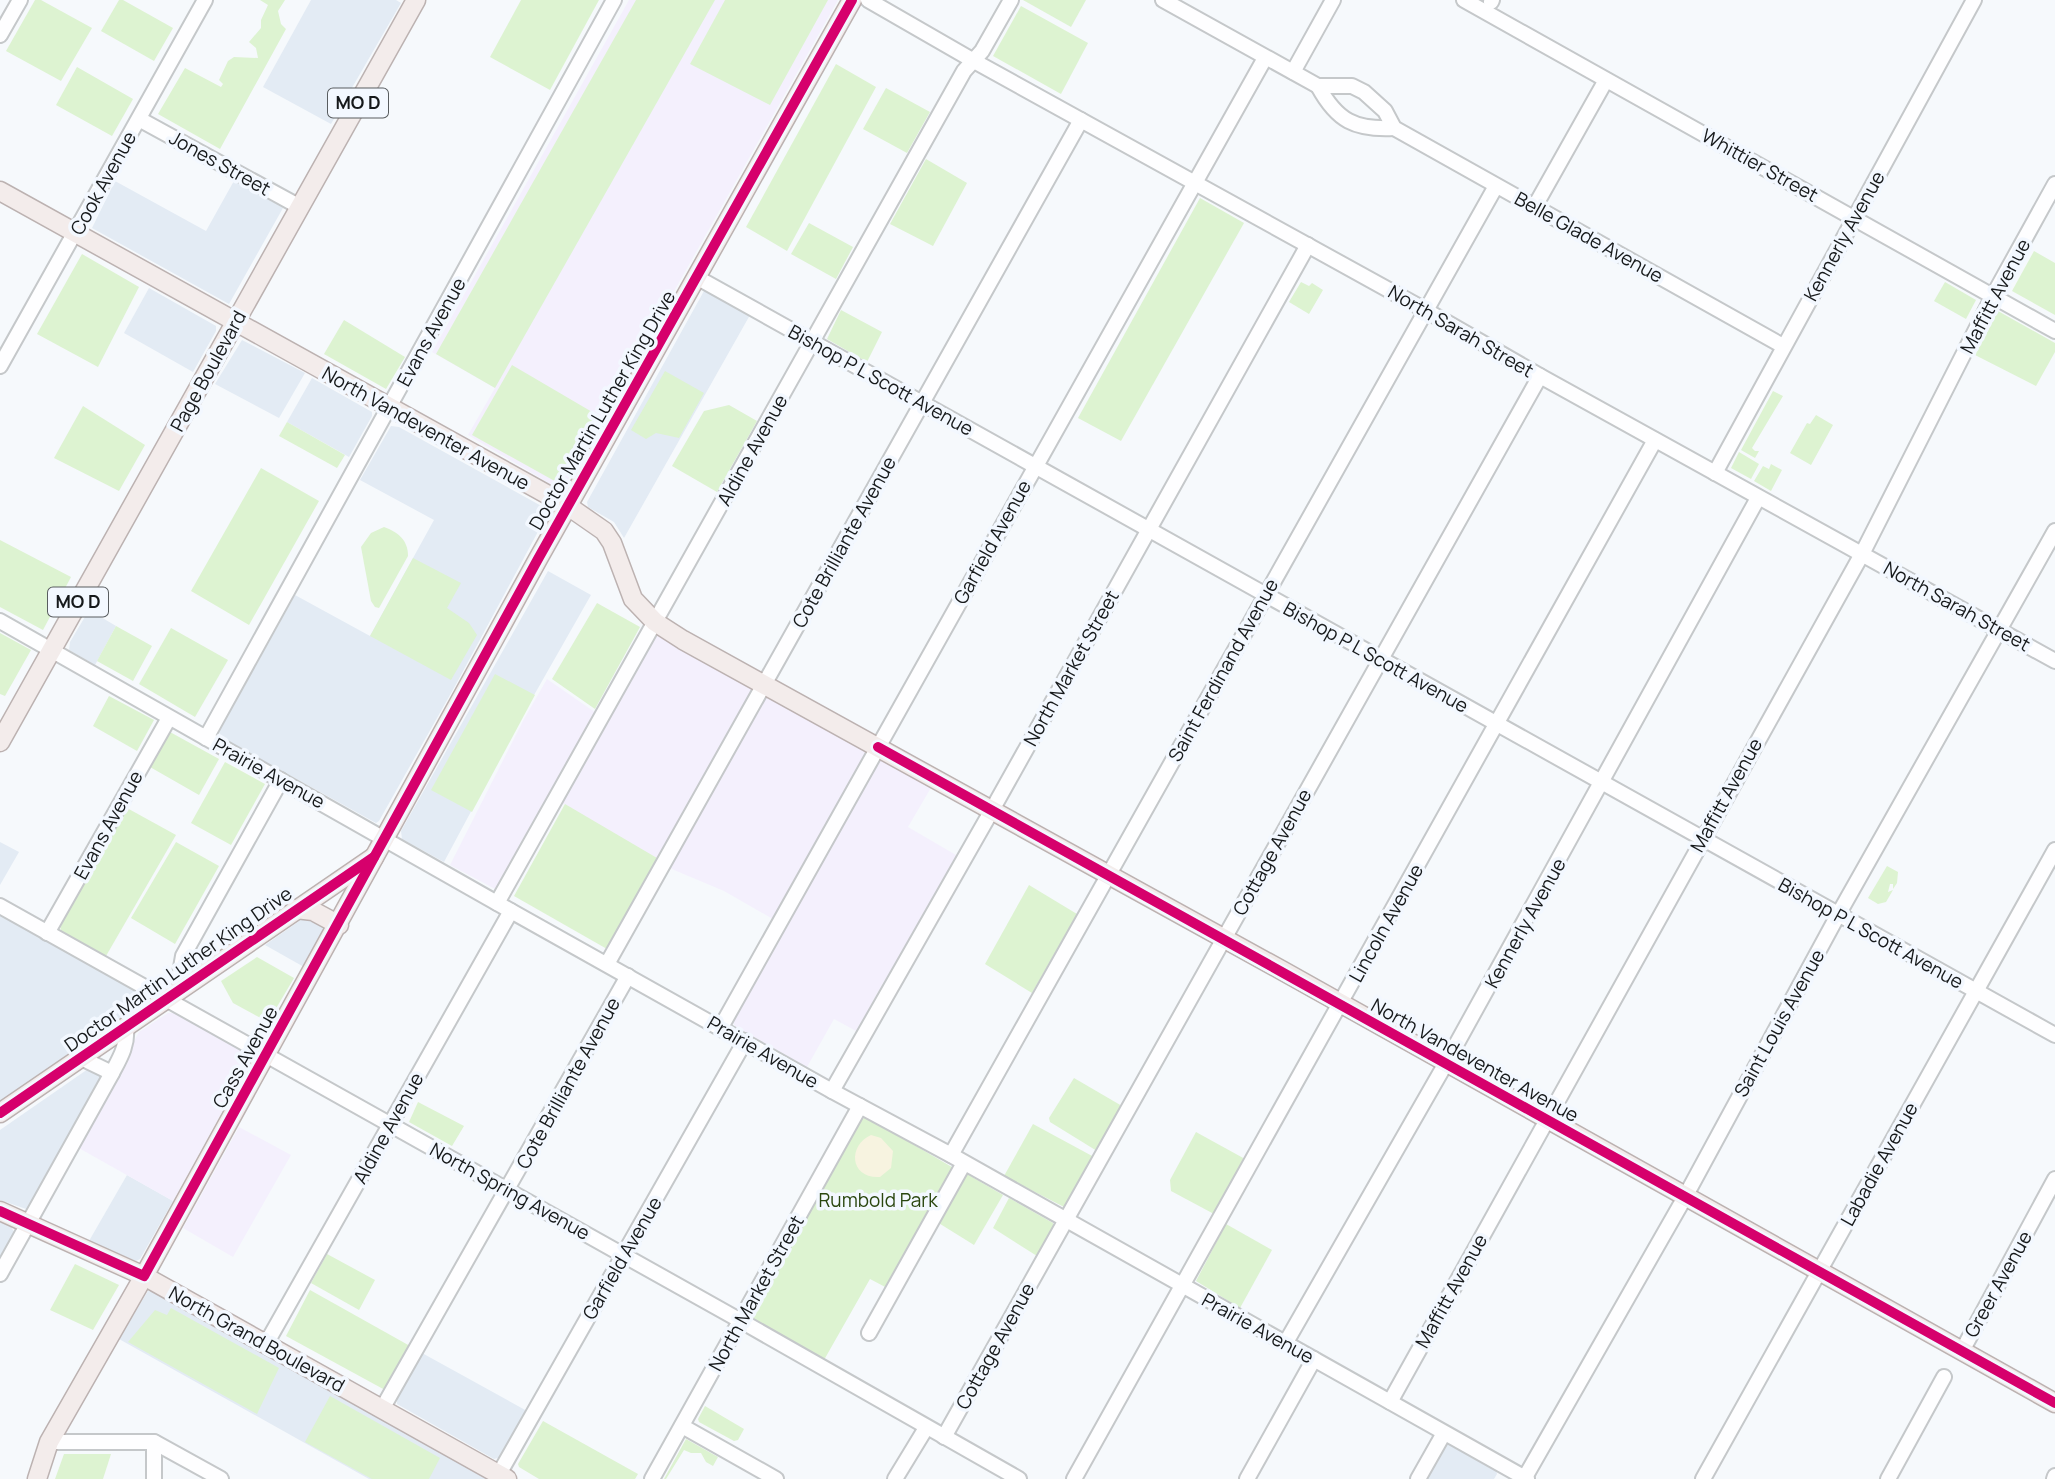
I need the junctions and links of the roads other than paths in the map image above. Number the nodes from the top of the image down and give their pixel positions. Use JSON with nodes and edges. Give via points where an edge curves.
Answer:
{"nodes":[{"id":1,"x":20,"y":0,"type":"edge"},
{"id":2,"x":205,"y":0,"type":"edge"},
{"id":3,"x":416,"y":0,"type":"edge"},
{"id":4,"x":614,"y":0,"type":"edge"},
{"id":5,"x":852,"y":0,"type":"edge"},
{"id":6,"x":868,"y":0,"type":"edge"},
{"id":7,"x":1011,"y":0,"type":"edge"},
{"id":8,"x":1163,"y":0,"type":"edge"},
{"id":9,"x":1333,"y":0,"type":"edge"},
{"id":10,"x":1464,"y":0,"type":"edge"},
{"id":11,"x":1973,"y":0,"type":"edge"},
{"id":12,"x":0,"y":35,"type":"edge"},
{"id":13,"x":1265,"y":58,"type":"junction"},
{"id":14,"x":974,"y":61,"type":"junction"},
{"id":15,"x":1293,"y":72,"type":"junction"},
{"id":16,"x":1606,"y":80,"type":"junction"},
{"id":17,"x":1318,"y":86,"type":"junction"},
{"id":18,"x":139,"y":119,"type":"junction"},
{"id":19,"x":1081,"y":120,"type":"junction"},
{"id":20,"x":1394,"y":128,"type":"junction"},
{"id":21,"x":1195,"y":182,"type":"junction"},
{"id":22,"x":2055,"y":184,"type":"edge"},
{"id":23,"x":1496,"y":186,"type":"junction"},
{"id":24,"x":0,"y":191,"type":"edge"},
{"id":25,"x":1535,"y":206,"type":"junction"},
{"id":26,"x":300,"y":207,"type":"junction"},
{"id":27,"x":1855,"y":217,"type":"junction"},
{"id":28,"x":76,"y":232,"type":"junction"},
{"id":29,"x":1308,"y":245,"type":"junction"},
{"id":30,"x":698,"y":278,"type":"junction"},
{"id":31,"x":1993,"y":296,"type":"junction"},
{"id":32,"x":1425,"y":310,"type":"junction"},
{"id":33,"x":235,"y":322,"type":"junction"},
{"id":34,"x":2055,"y":331,"type":"edge"},
{"id":35,"x":812,"y":342,"type":"junction"},
{"id":36,"x":1783,"y":346,"type":"junction"},
{"id":37,"x":0,"y":366,"type":"edge"},
{"id":38,"x":1540,"y":376,"type":"junction"},
{"id":39,"x":922,"y":402,"type":"junction"},
{"id":40,"x":389,"y":408,"type":"junction"},
{"id":41,"x":1655,"y":440,"type":"junction"},
{"id":42,"x":1034,"y":467,"type":"junction"},
{"id":43,"x":1715,"y":473,"type":"junction"},
{"id":44,"x":1758,"y":498,"type":"junction"},
{"id":45,"x":568,"y":506,"type":"junction"},
{"id":46,"x":1147,"y":530,"type":"junction"},
{"id":47,"x":2055,"y":531,"type":"edge"},
{"id":48,"x":1862,"y":554,"type":"junction"},
{"id":49,"x":1264,"y":595,"type":"junction"},
{"id":50,"x":0,"y":621,"type":"edge"},
{"id":51,"x":655,"y":622,"type":"junction"},
{"id":52,"x":1999,"y":629,"type":"junction"},
{"id":53,"x":52,"y":649,"type":"junction"},
{"id":54,"x":1380,"y":659,"type":"junction"},
{"id":55,"x":2055,"y":660,"type":"edge"},
{"id":56,"x":765,"y":684,"type":"junction"},
{"id":57,"x":169,"y":718,"type":"junction"},
{"id":58,"x":1497,"y":724,"type":"junction"},
{"id":59,"x":206,"y":738,"type":"junction"},
{"id":60,"x":0,"y":742,"type":"edge"},
{"id":61,"x":878,"y":747,"type":"junction"},
{"id":62,"x":281,"y":780,"type":"junction"},
{"id":63,"x":1603,"y":782,"type":"junction"},
{"id":64,"x":992,"y":810,"type":"junction"},
{"id":65,"x":1703,"y":838,"type":"junction"},
{"id":66,"x":381,"y":847,"type":"junction"},
{"id":67,"x":2055,"y":850,"type":"edge"},
{"id":68,"x":1108,"y":875,"type":"junction"},
{"id":69,"x":497,"y":903,"type":"junction"},
{"id":70,"x":0,"y":906,"type":"edge"},
{"id":71,"x":296,"y":909,"type":"junction"},
{"id":72,"x":511,"y":911,"type":"junction"},
{"id":73,"x":1838,"y":915,"type":"junction"},
{"id":74,"x":339,"y":925,"type":"junction"},
{"id":75,"x":47,"y":933,"type":"junction"},
{"id":76,"x":1223,"y":939,"type":"junction"},
{"id":77,"x":607,"y":964,"type":"junction"},
{"id":78,"x":628,"y":976,"type":"junction"},
{"id":79,"x":183,"y":988,"type":"junction"},
{"id":80,"x":1976,"y":992,"type":"junction"},
{"id":81,"x":166,"y":999,"type":"junction"},
{"id":82,"x":1341,"y":1005,"type":"junction"},
{"id":83,"x":126,"y":1027,"type":"junction"},
{"id":84,"x":721,"y":1027,"type":"junction"},
{"id":85,"x":2055,"y":1035,"type":"edge"},
{"id":86,"x":745,"y":1041,"type":"junction"},
{"id":87,"x":266,"y":1056,"type":"junction"},
{"id":88,"x":80,"y":1058,"type":"junction"},
{"id":89,"x":1446,"y":1063,"type":"junction"},
{"id":90,"x":112,"y":1073,"type":"junction"},
{"id":91,"x":832,"y":1091,"type":"junction"},
{"id":92,"x":860,"y":1106,"type":"junction"},
{"id":93,"x":0,"y":1113,"type":"edge"},
{"id":94,"x":1547,"y":1120,"type":"junction"},
{"id":95,"x":390,"y":1125,"type":"junction"},
{"id":96,"x":951,"y":1155,"type":"junction"},
{"id":97,"x":964,"y":1163,"type":"junction"},
{"id":98,"x":2055,"y":1180,"type":"edge"},
{"id":99,"x":508,"y":1190,"type":"junction"},
{"id":100,"x":1685,"y":1196,"type":"junction"},
{"id":101,"x":0,"y":1211,"type":"edge"},
{"id":102,"x":1066,"y":1221,"type":"junction"},
{"id":103,"x":28,"y":1224,"type":"junction"},
{"id":104,"x":624,"y":1255,"type":"junction"},
{"id":105,"x":1819,"y":1272,"type":"junction"},
{"id":106,"x":0,"y":1274,"type":"edge"},
{"id":107,"x":144,"y":1276,"type":"junction"},
{"id":108,"x":1182,"y":1286,"type":"junction"},
{"id":109,"x":741,"y":1321,"type":"junction"},
{"id":110,"x":869,"y":1333,"type":"dead end"},
{"id":111,"x":266,"y":1344,"type":"junction"},
{"id":112,"x":1285,"y":1344,"type":"junction"},
{"id":113,"x":1962,"y":1351,"type":"junction"},
{"id":114,"x":1314,"y":1360,"type":"junction"},
{"id":115,"x":1944,"y":1377,"type":"dead end"},
{"id":116,"x":1390,"y":1402,"type":"junction"},
{"id":117,"x":2055,"y":1403,"type":"edge"},
{"id":118,"x":382,"y":1409,"type":"junction"},
{"id":119,"x":682,"y":1426,"type":"junction"},
{"id":120,"x":926,"y":1427,"type":"junction"},
{"id":121,"x":1444,"y":1433,"type":"junction"},
{"id":122,"x":944,"y":1437,"type":"junction"},
{"id":123,"x":49,"y":1442,"type":"junction"},
{"id":124,"x":154,"y":1442,"type":"junction"},
{"id":125,"x":503,"y":1477,"type":"edge"},
{"id":126,"x":1525,"y":1478,"type":"edge"},
{"id":127,"x":37,"y":1479,"type":"edge"},
{"id":128,"x":154,"y":1479,"type":"edge"},
{"id":129,"x":221,"y":1479,"type":"edge"},
{"id":130,"x":652,"y":1479,"type":"edge"},
{"id":131,"x":776,"y":1479,"type":"edge"},
{"id":132,"x":895,"y":1479,"type":"edge"},
{"id":133,"x":1019,"y":1479,"type":"edge"},
{"id":134,"x":1074,"y":1479,"type":"edge"},
{"id":135,"x":1247,"y":1479,"type":"edge"},
{"id":136,"x":1418,"y":1479,"type":"edge"},
{"id":137,"x":1703,"y":1479,"type":"edge"},
{"id":138,"x":1888,"y":1479,"type":"edge"}],
"edges":[{"from":1,"to":12,"type":"street"},
{"from":2,"to":18,"type":"street","name":"Cook Avenue"},
{"from":3,"to":26,"type":"main road","name":"Page Boulevard","number":"MO D"},
{"from":4,"to":40,"type":"street","name":"Evans Avenue"},
{"from":5,"to":30,"type":"main road","name":"Doctor Martin Luther King Drive"},
{"from":6,"to":14,"type":"street","name":"North Sarah Street"},
{"from":7,"to":14,"type":"street","name":"Aldine Avenue"},
{"from":8,"to":13,"type":"street","name":"Belle Glade Avenue"},
{"from":9,"to":15,"type":"street"},
{"from":10,"to":16,"type":"street","name":"Whittier Street"},
{"from":11,"to":27,"type":"street","name":"Kennerly Avenue"},
{"from":13,"to":15,"type":"street","name":"Belle Glade Avenue"},
{"from":13,"to":21,"type":"street","name":"Garfield Avenue"},
{"from":14,"to":19,"type":"street","name":"North Sarah Street"},
{"from":14,"to":35,"type":"street","name":"Aldine Avenue","via":[[964,71]]},
{"from":15,"to":17,"type":"street","name":"Belle Glade Avenue"},
{"from":16,"to":25,"type":"street"},
{"from":16,"to":27,"type":"street","name":"Whittier Street"},
{"from":17,"to":20,"type":"street","name":"Belle Glade Avenue","via":[[1348,122]]},
{"from":17,"to":20,"type":"street","name":"Belle Glade Avenue","via":[[1352,86],[1364,92],[1385,111]]},
{"from":18,"to":26,"type":"street","name":"Jones Street"},
{"from":18,"to":28,"type":"street","name":"Cook Avenue"},
{"from":19,"to":21,"type":"street","name":"North Sarah Street"},
{"from":19,"to":39,"type":"street","name":"Cote Brilliante Avenue"},
{"from":20,"to":23,"type":"street","name":"Belle Glade Avenue"},
{"from":21,"to":29,"type":"street","name":"North Sarah Street"},
{"from":21,"to":42,"type":"street","name":"Garfield Avenue"},
{"from":22,"to":31,"type":"street","name":"Maffitt Avenue"},
{"from":23,"to":25,"type":"street","name":"Belle Glade Avenue"},
{"from":23,"to":32,"type":"street","name":"Saint Ferdinand Avenue"},
{"from":24,"to":28,"type":"main road","name":"North Vandeventer Avenue"},
{"from":25,"to":36,"type":"street","name":"Belle Glade Avenue"},
{"from":26,"to":33,"type":"main road","name":"Page Boulevard","number":"MO D"},
{"from":27,"to":31,"type":"street","name":"Whittier Street"},
{"from":27,"to":36,"type":"street","name":"Kennerly Avenue"},
{"from":28,"to":33,"type":"main road","name":"North Vandeventer Avenue"},
{"from":28,"to":37,"type":"street","name":"Cook Avenue"},
{"from":29,"to":32,"type":"street","name":"North Sarah Street"},
{"from":29,"to":46,"type":"street","name":"North Market Street"},
{"from":30,"to":35,"type":"street","name":"Bishop P L Scott Avenue"},
{"from":30,"to":45,"type":"main road","name":"Doctor Martin Luther King Drive"},
{"from":31,"to":34,"type":"street","name":"Whittier Street"},
{"from":31,"to":48,"type":"street","name":"Maffitt Avenue"},
{"from":32,"to":38,"type":"street","name":"North Sarah Street"},
{"from":32,"to":49,"type":"street","name":"Saint Ferdinand Avenue"},
{"from":33,"to":40,"type":"main road","name":"North Vandeventer Avenue"},
{"from":33,"to":53,"type":"main road","name":"Page Boulevard","number":"MO D"},
{"from":35,"to":39,"type":"street","name":"Bishop P L Scott Avenue"},
{"from":35,"to":51,"type":"street","name":"Aldine Avenue"},
{"from":36,"to":43,"type":"street","name":"Kennerly Avenue"},
{"from":38,"to":41,"type":"street","name":"North Sarah Street"},
{"from":38,"to":54,"type":"street","name":"Cottage Avenue"},
{"from":39,"to":42,"type":"street","name":"Bishop P L Scott Avenue"},
{"from":39,"to":56,"type":"street","name":"Cote Brilliante Avenue"},
{"from":40,"to":45,"type":"main road","name":"North Vandeventer Avenue"},
{"from":40,"to":59,"type":"street","name":"Evans Avenue"},
{"from":41,"to":43,"type":"street","name":"North Sarah Street"},
{"from":41,"to":58,"type":"street","name":"Lincoln Avenue"},
{"from":42,"to":46,"type":"street","name":"Bishop P L Scott Avenue"},
{"from":42,"to":61,"type":"street","name":"Garfield Avenue"},
{"from":43,"to":44,"type":"street","name":"North Sarah Street"},
{"from":44,"to":48,"type":"street","name":"North Sarah Street"},
{"from":44,"to":63,"type":"street","name":"Kennerly Avenue"},
{"from":45,"to":51,"type":"main road","name":"North Vandeventer Avenue","via":[[604,531],[633,599]]},
{"from":45,"to":66,"type":"main road","name":"Doctor Martin Luther King Drive"},
{"from":46,"to":49,"type":"street","name":"Bishop P L Scott Avenue"},
{"from":46,"to":64,"type":"street","name":"North Market Street"},
{"from":47,"to":52,"type":"street","name":"Saint Louis Avenue"},
{"from":48,"to":52,"type":"street","name":"North Sarah Street"},
{"from":48,"to":65,"type":"street","name":"Maffitt Avenue"},
{"from":49,"to":54,"type":"street","name":"Bishop P L Scott Avenue"},
{"from":49,"to":68,"type":"street","name":"Saint Ferdinand Avenue"},
{"from":50,"to":53,"type":"street","name":"Prairie Avenue"},
{"from":51,"to":56,"type":"main road","name":"North Vandeventer Avenue"},
{"from":51,"to":69,"type":"street","name":"Aldine Avenue"},
{"from":52,"to":55,"type":"street","name":"North Sarah Street"},
{"from":52,"to":73,"type":"street","name":"Saint Louis Avenue"},
{"from":53,"to":57,"type":"street","name":"Prairie Avenue"},
{"from":53,"to":60,"type":"main road","name":"Page Boulevard","number":"MO D"},
{"from":54,"to":58,"type":"street","name":"Bishop P L Scott Avenue"},
{"from":54,"to":76,"type":"street","name":"Cottage Avenue"},
{"from":56,"to":61,"type":"main road","name":"North Vandeventer Avenue"},
{"from":56,"to":77,"type":"street","name":"Cote Brilliante Avenue"},
{"from":57,"to":59,"type":"street","name":"Prairie Avenue"},
{"from":57,"to":75,"type":"street","name":"Evans Avenue"},
{"from":58,"to":63,"type":"street","name":"Bishop P L Scott Avenue"},
{"from":58,"to":82,"type":"street","name":"Lincoln Avenue"},
{"from":59,"to":62,"type":"street","name":"Prairie Avenue"},
{"from":61,"to":64,"type":"main road","name":"North Vandeventer Avenue"},
{"from":61,"to":84,"type":"street","name":"Garfield Avenue"},
{"from":62,"to":66,"type":"street","name":"Prairie Avenue"},
{"from":62,"to":79,"type":"street","via":[[183,956]]},
{"from":63,"to":65,"type":"street","name":"Bishop P L Scott Avenue"},
{"from":63,"to":89,"type":"street","name":"Kennerly Avenue"},
{"from":64,"to":68,"type":"main road","name":"North Vandeventer Avenue"},
{"from":64,"to":91,"type":"street","name":"North Market Street"},
{"from":65,"to":73,"type":"street","name":"Bishop P L Scott Avenue"},
{"from":65,"to":94,"type":"street","name":"Maffitt Avenue"},
{"from":66,"to":69,"type":"street","name":"Prairie Avenue"},
{"from":66,"to":71,"type":"main road","name":"Doctor Martin Luther King Drive"},
{"from":66,"to":74,"type":"main road","name":"Cass Avenue"},
{"from":67,"to":80,"type":"street","name":"Labadie Avenue"},
{"from":68,"to":76,"type":"main road","name":"North Vandeventer Avenue"},
{"from":68,"to":96,"type":"street","name":"Saint Ferdinand Avenue"},
{"from":69,"to":72,"type":"street","name":"Prairie Avenue"},
{"from":70,"to":75,"type":"street","name":"North Spring Avenue"},
{"from":71,"to":74,"type":"main road","via":[[313,911]]},
{"from":71,"to":79,"type":"main road","name":"Doctor Martin Luther King Drive"},
{"from":72,"to":77,"type":"street","name":"Prairie Avenue"},
{"from":72,"to":95,"type":"street","name":"Aldine Avenue"},
{"from":73,"to":80,"type":"street","name":"Bishop P L Scott Avenue"},
{"from":73,"to":100,"type":"street","name":"Saint Louis Avenue"},
{"from":74,"to":87,"type":"main road","name":"Cass Avenue"},
{"from":75,"to":81,"type":"street","name":"North Spring Avenue"},
{"from":76,"to":82,"type":"main road","name":"North Vandeventer Avenue"},
{"from":76,"to":102,"type":"street","name":"Cottage Avenue"},
{"from":77,"to":78,"type":"street","name":"Prairie Avenue"},
{"from":78,"to":84,"type":"street","name":"Prairie Avenue"},
{"from":78,"to":99,"type":"street","name":"Cote Brilliante Avenue"},
{"from":79,"to":81,"type":"main road","name":"Doctor Martin Luther King Drive"},
{"from":80,"to":85,"type":"street","name":"Bishop P L Scott Avenue"},
{"from":80,"to":105,"type":"street","name":"Labadie Avenue"},
{"from":81,"to":83,"type":"main road","name":"Doctor Martin Luther King Drive"},
{"from":81,"to":87,"type":"street","name":"North Spring Avenue"},
{"from":82,"to":89,"type":"main road","name":"North Vandeventer Avenue"},
{"from":82,"to":108,"type":"street","name":"Lincoln Avenue"},
{"from":83,"to":88,"type":"main road","name":"Doctor Martin Luther King Drive"},
{"from":83,"to":90,"type":"street","via":[[124,1048]]},
{"from":84,"to":86,"type":"street","name":"Prairie Avenue"},
{"from":86,"to":91,"type":"street","name":"Prairie Avenue"},
{"from":86,"to":104,"type":"street","name":"Garfield Avenue"},
{"from":87,"to":95,"type":"street","name":"North Spring Avenue"},
{"from":87,"to":107,"type":"main road","name":"Cass Avenue"},
{"from":88,"to":90,"type":"street"},
{"from":88,"to":93,"type":"main road","name":"Doctor Martin Luther King Drive"},
{"from":89,"to":94,"type":"main road","name":"North Vandeventer Avenue"},
{"from":89,"to":112,"type":"street","name":"Kennerly Avenue"},
{"from":90,"to":103,"type":"street"},
{"from":91,"to":92,"type":"street","name":"Prairie Avenue"},
{"from":92,"to":96,"type":"street","name":"Prairie Avenue"},
{"from":92,"to":109,"type":"street","name":"North Market Street"},
{"from":94,"to":100,"type":"main road","name":"North Vandeventer Avenue"},
{"from":94,"to":116,"type":"street","name":"Maffitt Avenue"},
{"from":95,"to":99,"type":"street","name":"North Spring Avenue"},
{"from":95,"to":111,"type":"street","name":"Aldine Avenue"},
{"from":96,"to":97,"type":"street","name":"Prairie Avenue"},
{"from":97,"to":102,"type":"street","name":"Prairie Avenue"},
{"from":97,"to":110,"type":"street"},
{"from":98,"to":113,"type":"street","name":"Greer Avenue"},
{"from":99,"to":104,"type":"street","name":"North Spring Avenue"},
{"from":99,"to":118,"type":"street","name":"Cote Brilliante Avenue"},
{"from":100,"to":105,"type":"main road","name":"North Vandeventer Avenue"},
{"from":100,"to":126,"type":"street","name":"Saint Louis Avenue"},
{"from":101,"to":103,"type":"main road","name":"North Grand Boulevard"},
{"from":102,"to":108,"type":"street","name":"Prairie Avenue"},
{"from":102,"to":122,"type":"street","name":"Cottage Avenue"},
{"from":103,"to":106,"type":"street"},
{"from":103,"to":107,"type":"main road","name":"North Grand Boulevard"},
{"from":104,"to":109,"type":"street","name":"North Spring Avenue"},
{"from":104,"to":125,"type":"street","name":"Garfield Avenue"},
{"from":105,"to":113,"type":"main road","name":"North Vandeventer Avenue"},
{"from":105,"to":137,"type":"street","name":"Labadie Avenue"},
{"from":107,"to":111,"type":"main road","name":"North Grand Boulevard"},
{"from":107,"to":123,"type":"main road","name":"Cass Avenue"},
{"from":108,"to":112,"type":"street","name":"Prairie Avenue"},
{"from":108,"to":134,"type":"street","name":"Lincoln Avenue"},
{"from":109,"to":119,"type":"street","name":"North Market Street"},
{"from":109,"to":120,"type":"street","name":"North Spring Avenue"},
{"from":111,"to":118,"type":"main road","name":"North Grand Boulevard"},
{"from":112,"to":114,"type":"street","name":"Prairie Avenue"},
{"from":113,"to":117,"type":"main road","name":"North Vandeventer Avenue"},
{"from":114,"to":116,"type":"street","name":"Prairie Avenue"},
{"from":114,"to":135,"type":"street"},
{"from":115,"to":138,"type":"street"},
{"from":116,"to":121,"type":"street","name":"Prairie Avenue"},
{"from":118,"to":125,"type":"main road","name":"North Grand Boulevard"},
{"from":119,"to":130,"type":"street","name":"North Market Street"},
{"from":119,"to":131,"type":"street"},
{"from":120,"to":122,"type":"street","name":"North Spring Avenue"},
{"from":120,"to":132,"type":"street"},
{"from":121,"to":126,"type":"street","name":"Prairie Avenue"},
{"from":121,"to":136,"type":"street"},
{"from":122,"to":133,"type":"street","name":"North Spring Avenue"},
{"from":123,"to":124,"type":"street"},
{"from":123,"to":127,"type":"main road","name":"Cass Avenue"},
{"from":124,"to":128,"type":"street"},
{"from":124,"to":129,"type":"street"}]}
